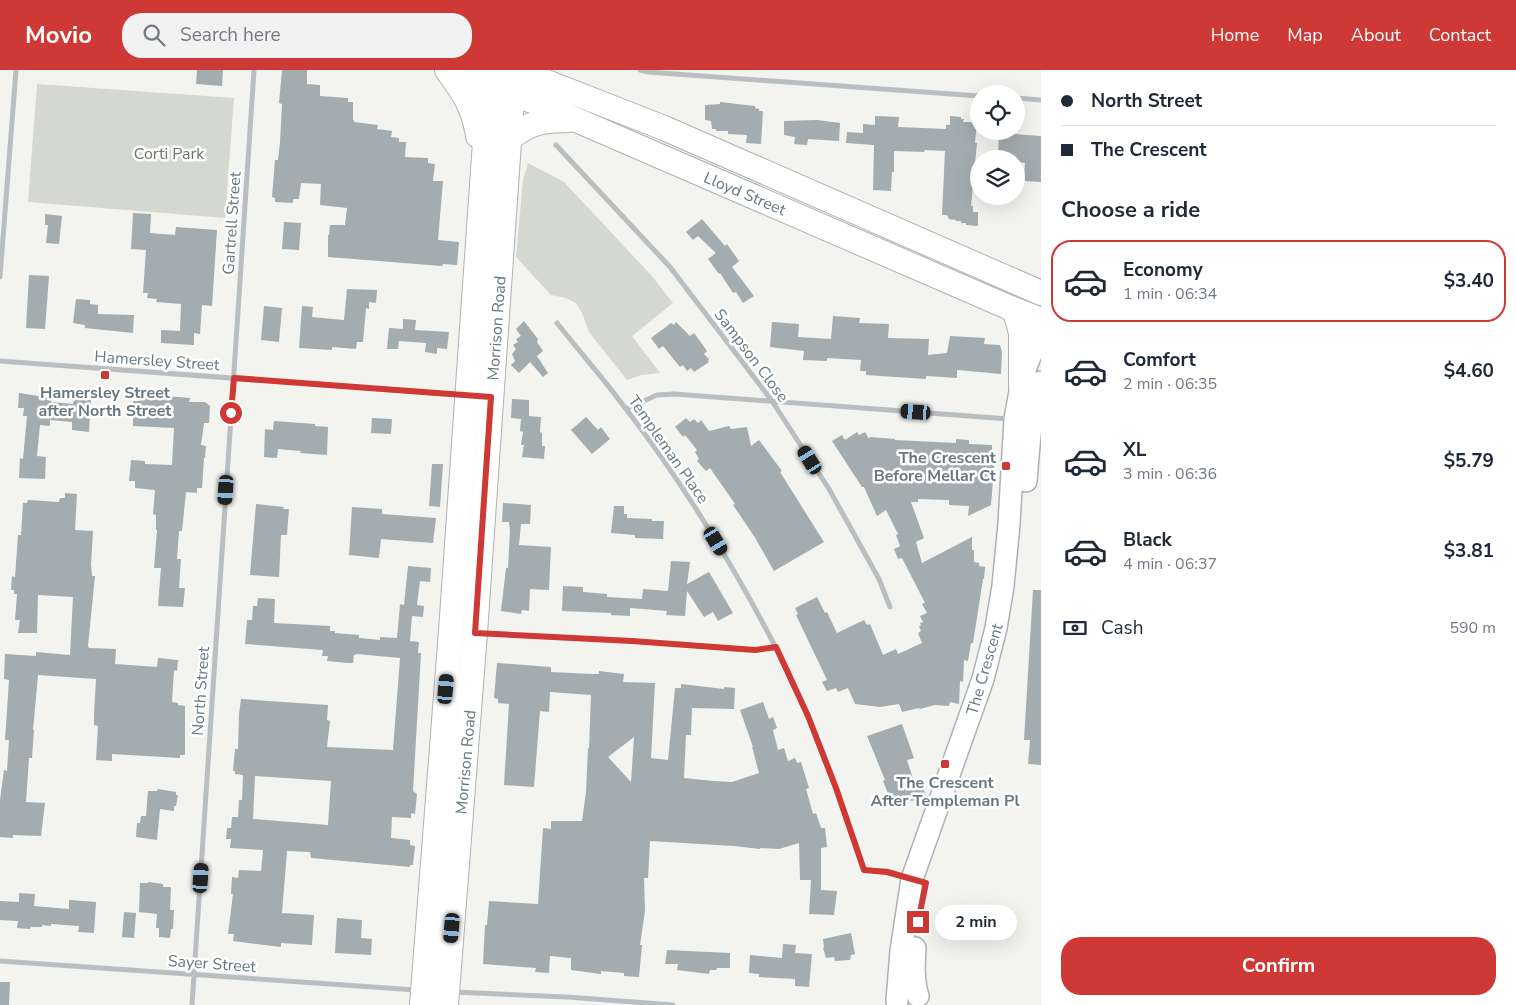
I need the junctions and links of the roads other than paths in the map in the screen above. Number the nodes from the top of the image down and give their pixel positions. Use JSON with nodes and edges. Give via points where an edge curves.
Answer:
{"nodes":[{"id":1,"x":16,"y":70,"type":"edge"},
{"id":2,"x":254,"y":70,"type":"edge"},
{"id":3,"x":447,"y":70,"type":"edge"},
{"id":4,"x":640,"y":70,"type":"edge"},
{"id":5,"x":549,"y":77,"type":"edge"},
{"id":6,"x":489,"y":78,"type":"edge"},
{"id":7,"x":514,"y":78,"type":"edge"},
{"id":8,"x":970,"y":95,"type":"edge"},
{"id":9,"x":1025,"y":99,"type":"edge"},
{"id":10,"x":1041,"y":100,"type":"edge"},
{"id":11,"x":573,"y":120,"type":"junction"},
{"id":12,"x":509,"y":139,"type":"junction"},
{"id":13,"x":556,"y":145,"type":"dead end"},
{"id":14,"x":483,"y":162,"type":"junction"},
{"id":15,"x":0,"y":277,"type":"edge"},
{"id":16,"x":1041,"y":293,"type":"edge"},
{"id":17,"x":1008,"y":307,"type":"junction"},
{"id":18,"x":1041,"y":320,"type":"edge"},
{"id":19,"x":557,"y":323,"type":"dead end"},
{"id":20,"x":1041,"y":331,"type":"edge"},
{"id":21,"x":0,"y":361,"type":"edge"},
{"id":22,"x":234,"y":378,"type":"junction"},
{"id":23,"x":1031,"y":384,"type":"edge"},
{"id":24,"x":479,"y":396,"type":"junction"},
{"id":25,"x":772,"y":401,"type":"junction"},
{"id":26,"x":626,"y":409,"type":"junction"},
{"id":27,"x":1023,"y":420,"type":"junction"},
{"id":28,"x":890,"y":607,"type":"dead end"},
{"id":29,"x":463,"y":632,"type":"junction"},
{"id":30,"x":776,"y":647,"type":"junction"},
{"id":31,"x":916,"y":880,"type":"junction"},
{"id":32,"x":0,"y":961,"type":"edge"},
{"id":33,"x":194,"y":974,"type":"junction"},
{"id":34,"x":435,"y":999,"type":"edge"},
{"id":35,"x":924,"y":1001,"type":"edge"},
{"id":36,"x":896,"y":1003,"type":"edge"},
{"id":37,"x":192,"y":1005,"type":"edge"},
{"id":38,"x":673,"y":1005,"type":"edge"}],
"edges":[{"from":1,"to":15,"type":"street"},
{"from":2,"to":22,"type":"street","name":"Gartrell Street"},
{"from":3,"to":6,"type":"main road","name":"Lloyd Street"},
{"from":3,"to":14,"type":"main road","via":[[471,106]]},
{"from":4,"to":8,"type":"street"},
{"from":5,"to":7,"type":"main road","name":"Lloyd Street"},
{"from":5,"to":16,"type":"main road","name":"Lloyd Street"},
{"from":6,"to":7,"type":"main road","name":"Lloyd Street"},
{"from":6,"to":14,"type":"main road","name":"Morrison Road"},
{"from":7,"to":11,"type":"main road","name":"Lloyd Street"},
{"from":7,"to":12,"type":"main road","name":"Morrison Road"},
{"from":9,"to":10,"type":"street"},
{"from":11,"to":12,"type":"main road","via":[[538,122]]},
{"from":11,"to":17,"type":"main road","name":"Lloyd Street"},
{"from":12,"to":24,"type":"main road","name":"Morrison Road"},
{"from":13,"to":25,"type":"street","name":"Sampson Close","via":[[670,267]]},
{"from":14,"to":24,"type":"main road","name":"Morrison Road"},
{"from":17,"to":18,"type":"main road","name":"Lloyd Street"},
{"from":17,"to":23,"type":"main road","via":[[1015,311]]},
{"from":19,"to":26,"type":"street","name":"Templeman Place"},
{"from":20,"to":23,"type":"street","name":"The Crescent"},
{"from":21,"to":22,"type":"street","name":"Hamersley Street"},
{"from":22,"to":24,"type":"street","name":"Hamersley Street"},
{"from":22,"to":33,"type":"street","name":"North Street"},
{"from":23,"to":27,"type":"street","name":"The Crescent"},
{"from":24,"to":29,"type":"main road","name":"Morrison Road"},
{"from":25,"to":26,"type":"street","via":[[674,394],[656,395]]},
{"from":25,"to":27,"type":"street"},
{"from":25,"to":28,"type":"street","name":"Sampson Close","via":[[829,489],[879,579]]},
{"from":26,"to":30,"type":"street","name":"Templeman Place","via":[[689,497]]},
{"from":27,"to":31,"type":"street","name":"The Crescent","via":[[996,628],[960,749],[926,836]]},
{"from":27,"to":35,"type":"street","name":"The Crescent","via":[[1018,570],[1009,631],[993,695],[926,883],[914,960],[915,987]]},
{"from":29,"to":30,"type":"street","via":[[755,650]]},
{"from":29,"to":34,"type":"main road","name":"Morrison Road"},
{"from":29,"to":34,"type":"main road","name":"Morrison Road","via":[[427,937]]},
{"from":30,"to":31,"type":"street","name":"Templeman Place","via":[[808,716],[864,870]]},
{"from":31,"to":36,"type":"street","name":"The Crescent","via":[[901,951]]},
{"from":32,"to":33,"type":"street","name":"Sayer Street"},
{"from":33,"to":34,"type":"street","name":"Sayer Street"},
{"from":33,"to":37,"type":"street","name":"North Street"},
{"from":34,"to":38,"type":"street","name":"Sayer Street"},
{"from":35,"to":36,"type":"street","name":"The Crescent","via":[[907,996]]}]}
